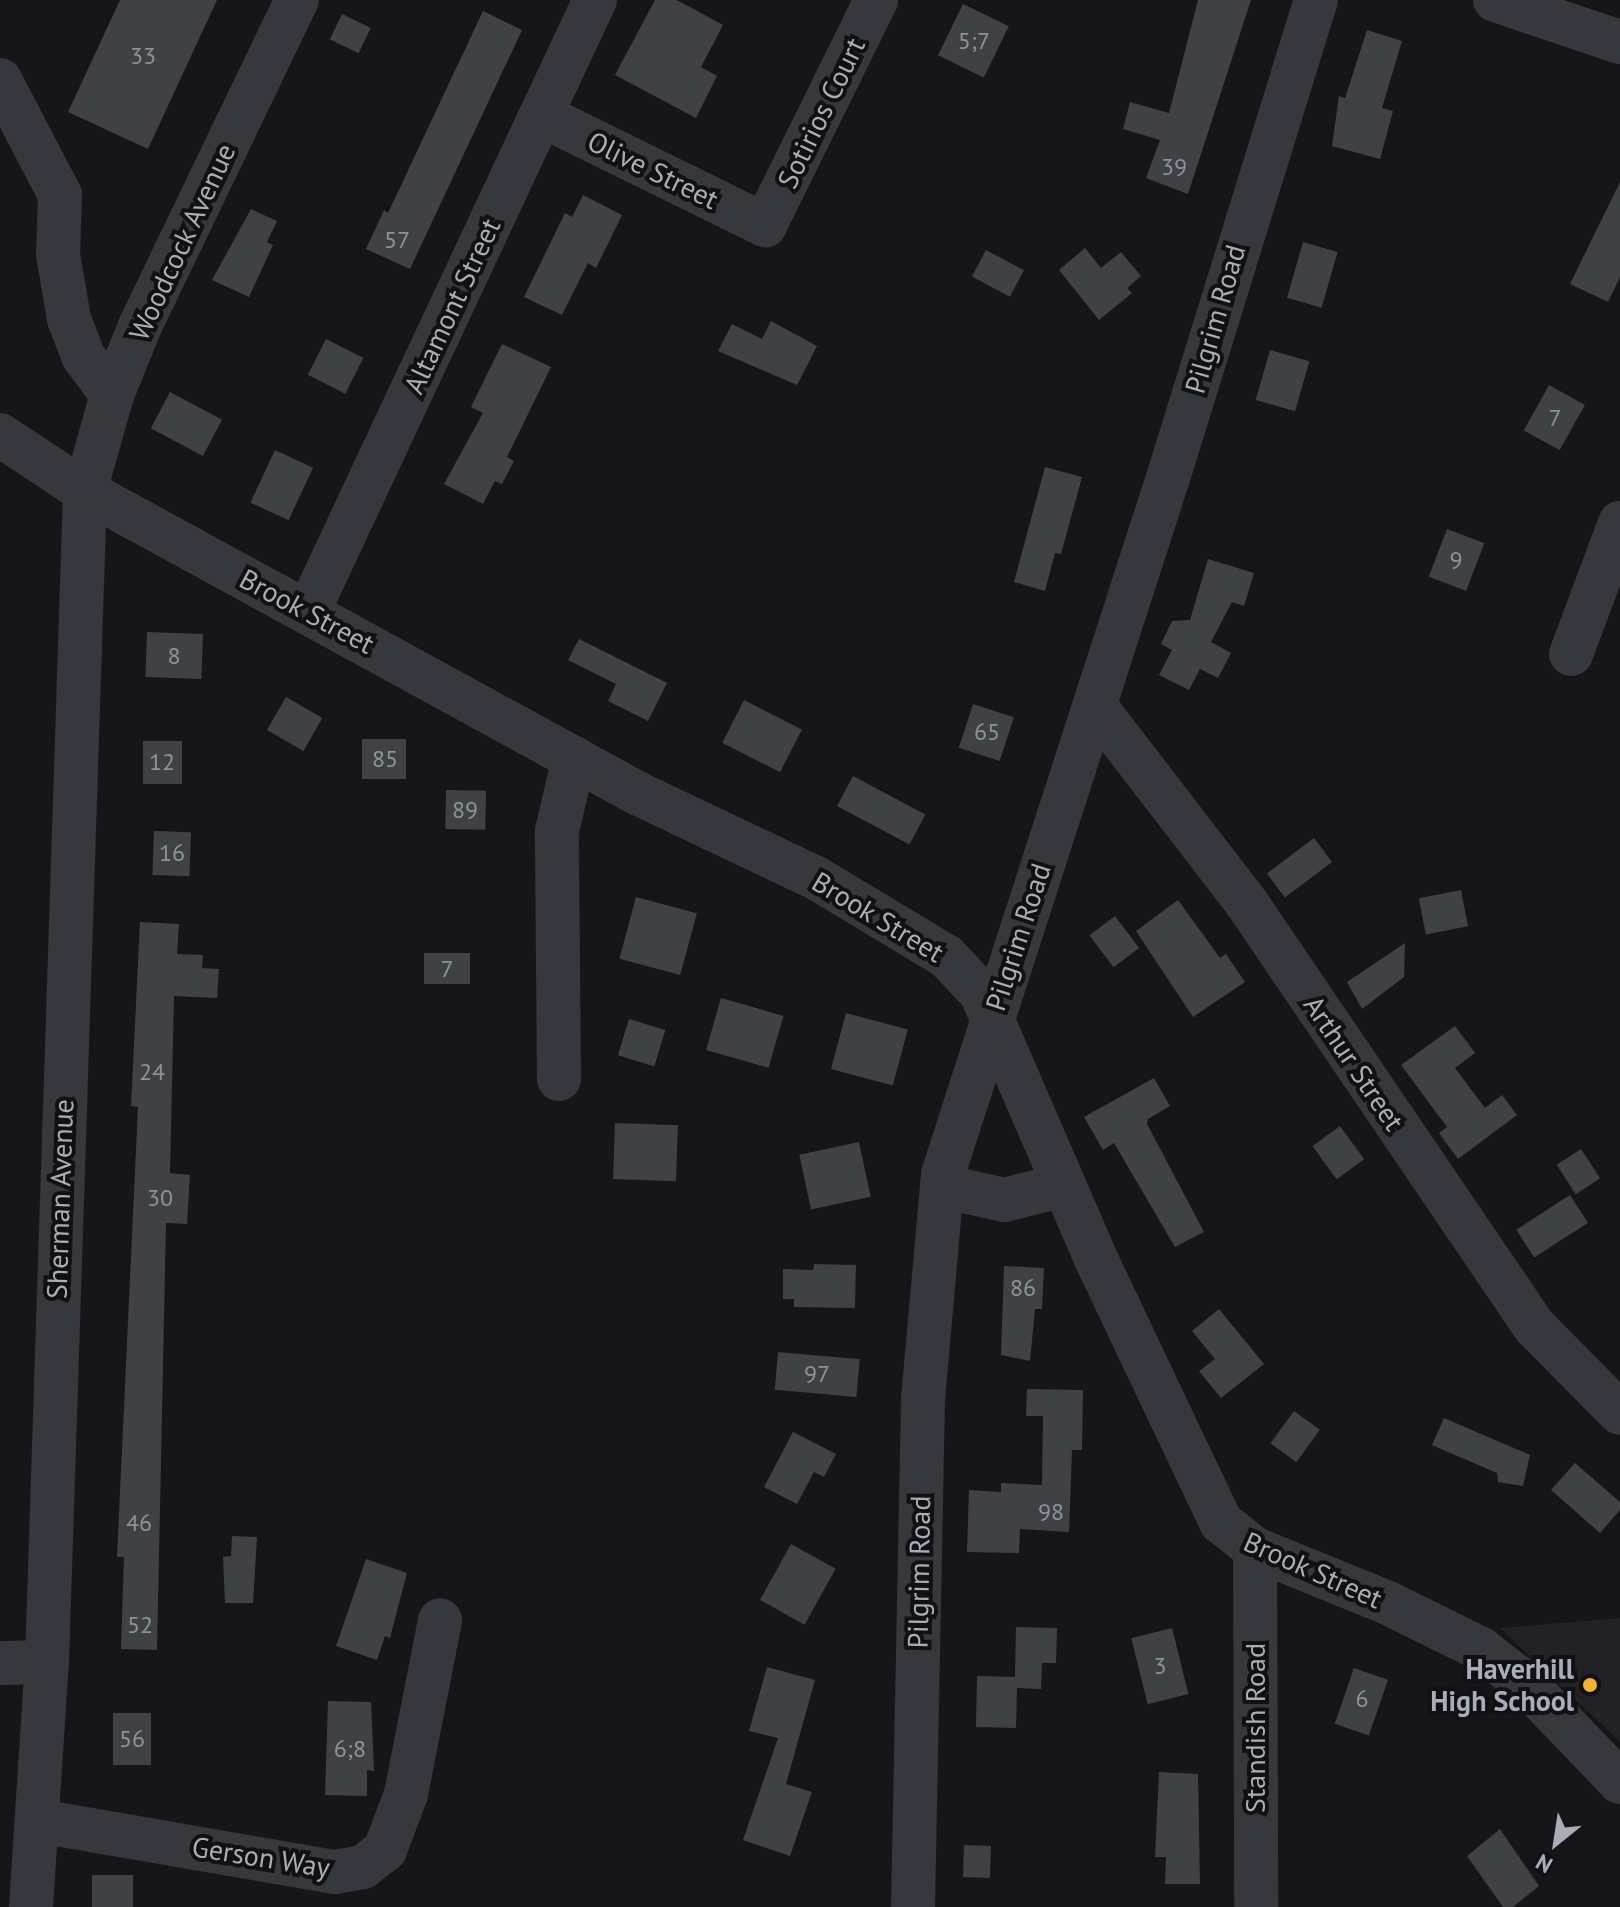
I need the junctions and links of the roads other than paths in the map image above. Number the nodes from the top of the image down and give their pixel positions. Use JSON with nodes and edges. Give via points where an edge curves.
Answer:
{"nodes":[{"id":1,"x":297,"y":0,"type":"edge"},
{"id":2,"x":595,"y":0,"type":"edge"},
{"id":3,"x":876,"y":0,"type":"edge"},
{"id":4,"x":1316,"y":0,"type":"edge"},
{"id":5,"x":1495,"y":0,"type":"edge"},
{"id":6,"x":1620,"y":42,"type":"edge"},
{"id":7,"x":0,"y":80,"type":"edge"},
{"id":8,"x":541,"y":115,"type":"junction"},
{"id":9,"x":765,"y":225,"type":"joint"},
{"id":10,"x":112,"y":395,"type":"junction"},
{"id":11,"x":0,"y":435,"type":"edge"},
{"id":12,"x":85,"y":491,"type":"junction"},
{"id":13,"x":1620,"y":523,"type":"edge"},
{"id":14,"x":308,"y":612,"type":"junction"},
{"id":15,"x":1571,"y":654,"type":"dead end"},
{"id":16,"x":1095,"y":706,"type":"junction"},
{"id":17,"x":574,"y":758,"type":"junction"},
{"id":18,"x":992,"y":1016,"type":"junction"},
{"id":19,"x":559,"y":1079,"type":"dead end"},
{"id":20,"x":1064,"y":1185,"type":"junction"},
{"id":21,"x":942,"y":1186,"type":"junction"},
{"id":22,"x":1620,"y":1413,"type":"edge"},
{"id":23,"x":1255,"y":1549,"type":"junction"},
{"id":24,"x":440,"y":1620,"type":"dead end"},
{"id":25,"x":47,"y":1662,"type":"junction"},
{"id":26,"x":0,"y":1663,"type":"edge"},
{"id":27,"x":1620,"y":1782,"type":"edge"},
{"id":28,"x":39,"y":1821,"type":"junction"},
{"id":29,"x":31,"y":1907,"type":"edge"},
{"id":30,"x":913,"y":1907,"type":"edge"},
{"id":31,"x":1256,"y":1907,"type":"edge"}],
"edges":[{"from":1,"to":10,"type":"street","name":"Woodcock Avenue"},
{"from":2,"to":8,"type":"street","name":"Altamont Street"},
{"from":3,"to":9,"type":"street","name":"Sotirios Court"},
{"from":4,"to":16,"type":"street","name":"Pilgrim Road"},
{"from":5,"to":6,"type":"street"},
{"from":7,"to":10,"type":"street","via":[[60,195],[58,254],[69,319],[83,356]]},
{"from":8,"to":9,"type":"street","name":"Olive Street"},
{"from":8,"to":14,"type":"street","name":"Altamont Street"},
{"from":10,"to":12,"type":"street","name":"Woodcock Avenue"},
{"from":11,"to":12,"type":"street","name":"Brook Street"},
{"from":12,"to":14,"type":"street","name":"Brook Street"},
{"from":12,"to":25,"type":"street","name":"Sherman Avenue"},
{"from":13,"to":15,"type":"street"},
{"from":14,"to":17,"type":"street","name":"Brook Street"},
{"from":16,"to":18,"type":"street","name":"Pilgrim Road"},
{"from":16,"to":22,"type":"street","name":"Arthur Street","via":[[1248,905],[1534,1326]]},
{"from":17,"to":18,"type":"street","name":"Brook Street","via":[[816,878],[946,956],[981,993]]},
{"from":17,"to":19,"type":"street","via":[[557,831]]},
{"from":18,"to":20,"type":"street","name":"Brook Street"},
{"from":18,"to":21,"type":"street","name":"Pilgrim Road"},
{"from":20,"to":21,"type":"street","via":[[1004,1200]]},
{"from":20,"to":23,"type":"street","name":"Brook Street","via":[[1221,1522]]},
{"from":21,"to":30,"type":"street","name":"Pilgrim Road","via":[[923,1399]]},
{"from":23,"to":27,"type":"street","name":"Brook Street","via":[[1388,1603],[1481,1649],[1526,1684]]},
{"from":23,"to":31,"type":"street","name":"Standish Road"},
{"from":24,"to":28,"type":"street","name":"Gerson Way","via":[[403,1804],[385,1850],[363,1867],[335,1872]]},
{"from":25,"to":26,"type":"street"},
{"from":25,"to":28,"type":"street","name":"Sherman Avenue"},
{"from":28,"to":29,"type":"street","name":"Sherman Avenue"}]}
